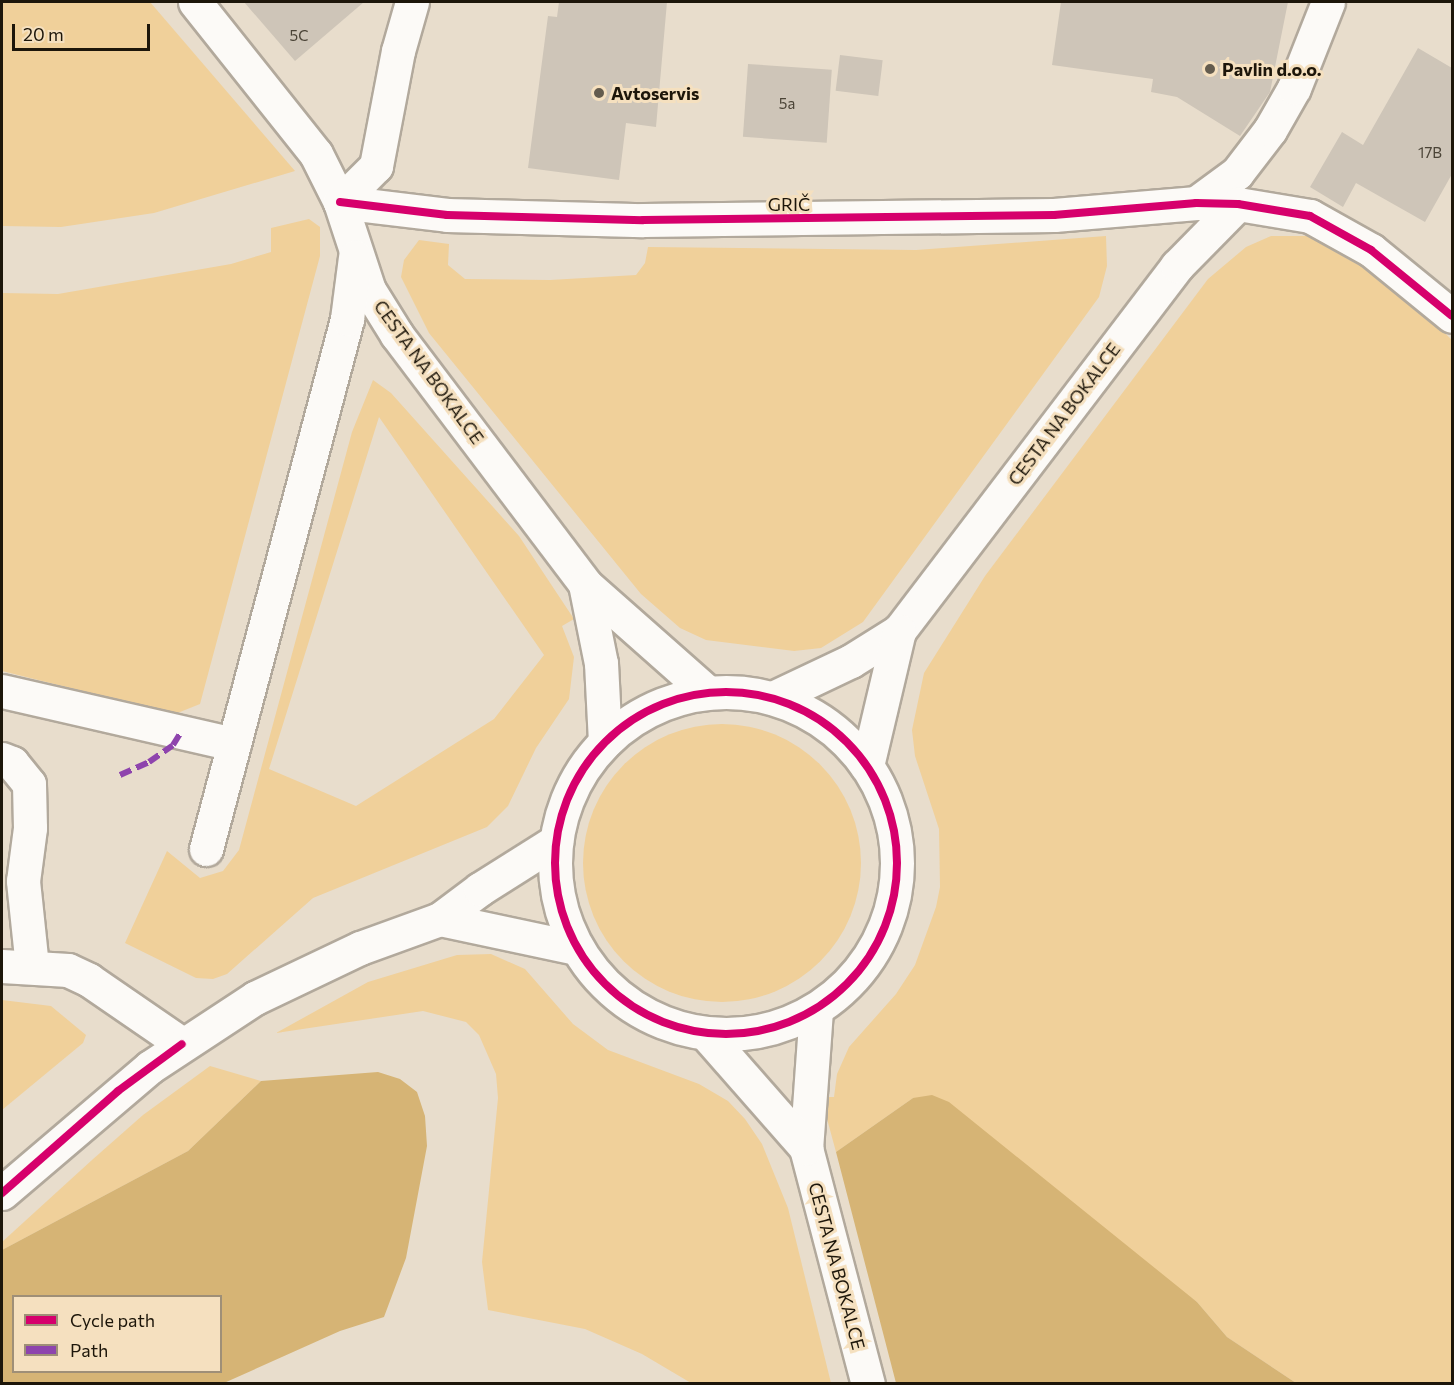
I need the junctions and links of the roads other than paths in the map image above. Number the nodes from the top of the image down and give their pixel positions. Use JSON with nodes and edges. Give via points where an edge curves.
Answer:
{"nodes":[{"id":1,"x":195,"y":2,"type":"edge"},
{"id":2,"x":412,"y":2,"type":"edge"},
{"id":3,"x":1328,"y":2,"type":"edge"},
{"id":4,"x":340,"y":202,"type":"junction"},
{"id":5,"x":1196,"y":203,"type":"junction"},
{"id":6,"x":1238,"y":204,"type":"junction"},
{"id":7,"x":356,"y":249,"type":"junction"},
{"id":8,"x":1452,"y":316,"type":"edge"},
{"id":9,"x":585,"y":584,"type":"junction"},
{"id":10,"x":899,"y":631,"type":"junction"},
{"id":11,"x":2,"y":691,"type":"edge"},
{"id":12,"x":708,"y":693,"type":"junction"},
{"id":13,"x":773,"y":698,"type":"junction"},
{"id":14,"x":605,"y":742,"type":"junction"},
{"id":15,"x":234,"y":744,"type":"junction"},
{"id":16,"x":2,"y":759,"type":"edge"},
{"id":17,"x":867,"y":766,"type":"junction"},
{"id":18,"x":556,"y":841,"type":"junction"},
{"id":19,"x":206,"y":849,"type":"dead end"},
{"id":20,"x":440,"y":920,"type":"junction"},
{"id":21,"x":577,"y":948,"type":"junction"},
{"id":22,"x":17,"y":966,"type":"edge"},
{"id":23,"x":816,"y":1010,"type":"junction"},
{"id":24,"x":706,"y":1034,"type":"junction"},
{"id":25,"x":182,"y":1044,"type":"junction"},
{"id":26,"x":806,"y":1148,"type":"junction"},
{"id":27,"x":2,"y":1193,"type":"edge"},
{"id":28,"x":868,"y":1383,"type":"edge"}],
"edges":[{"from":1,"to":4,"type":"street","name":"CESTA NA BOKALCE","via":[[316,154]]},
{"from":2,"to":4,"type":"street","via":[[398,51],[376,166]]},
{"from":3,"to":5,"type":"street","via":[[1294,88],[1270,130],[1237,173]]},
{"from":4,"to":5,"type":"street","name":"GRIČ","via":[[447,215],[643,220],[1054,214]]},
{"from":4,"to":7,"type":"street","name":"CESTA NA BOKALCE"},
{"from":5,"to":6,"type":"street","name":"GRIČ"},
{"from":6,"to":8,"type":"street","name":"GRIČ","via":[[1310,216],[1371,250]]},
{"from":6,"to":10,"type":"street","name":"CESTA NA BOKALCE","via":[[1177,266]]},
{"from":7,"to":9,"type":"street","name":"CESTA NA BOKALCE","via":[[369,290],[397,335]]},
{"from":7,"to":15,"type":"street","via":[[347,319]]},
{"from":9,"to":12,"type":"street","name":"CESTA NA BOKALCE"},
{"from":9,"to":14,"type":"street","name":"CESTA NA BOKALCE","via":[[601,663]]},
{"from":10,"to":13,"type":"street","name":"CESTA NA BOKALCE","via":[[851,661]]},
{"from":10,"to":17,"type":"street","name":"CESTA NA BOKALCE"},
{"from":11,"to":15,"type":"street"},
{"from":12,"to":13,"type":"street","name":"CESTA NA BOKALCE"},
{"from":12,"to":14,"type":"street","name":"CESTA NA BOKALCE","via":[[685,696],[642,713]]},
{"from":13,"to":17,"type":"street","name":"CESTA NA BOKALCE","via":[[826,724]]},
{"from":14,"to":18,"type":"street","name":"CESTA NA BOKALCE","via":[[578,777],[560,819]]},
{"from":15,"to":19,"type":"street"},
{"from":16,"to":22,"type":"street","via":[[12,763],[29,784],[30,828]]},
{"from":17,"to":23,"type":"street","name":"CESTA NA BOKALCE","via":[[884,797],[894,830],[897,864],[893,899],[883,932],[866,963]]},
{"from":18,"to":20,"type":"street","via":[[480,889]]},
{"from":18,"to":21,"type":"street","name":"CESTA NA BOKALCE","via":[[560,907]]},
{"from":20,"to":21,"type":"street"},
{"from":20,"to":25,"type":"street","via":[[360,948],[291,979]]},
{"from":21,"to":24,"type":"street","name":"CESTA NA BOKALCE","via":[[604,985],[641,1013]]},
{"from":22,"to":25,"type":"street","via":[[68,970],[89,980]]},
{"from":23,"to":24,"type":"street","name":"CESTA NA BOKALCE","via":[[763,1031]]},
{"from":23,"to":26,"type":"street","name":"CESTA NA BOKALCE"},
{"from":24,"to":26,"type":"street","name":"CESTA NA BOKALCE"},
{"from":25,"to":27,"type":"street","via":[[118,1091]]},
{"from":26,"to":28,"type":"street","name":"CESTA NA BOKALCE"}]}
